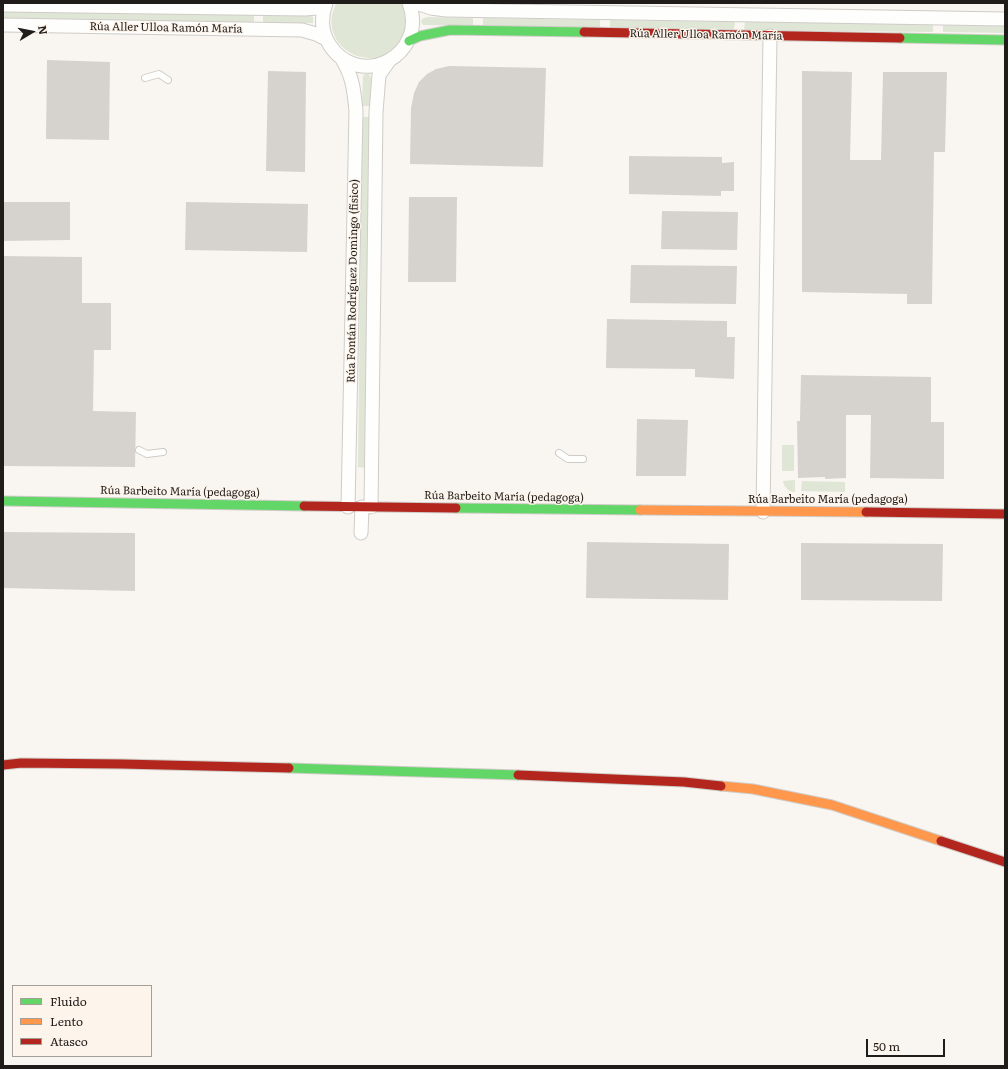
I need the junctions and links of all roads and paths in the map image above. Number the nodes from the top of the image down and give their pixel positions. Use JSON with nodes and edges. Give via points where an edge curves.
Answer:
{"nodes":[{"id":1,"x":283,"y":3,"type":"edge"},
{"id":2,"x":325,"y":3,"type":"edge"},
{"id":3,"x":409,"y":3,"type":"edge"},
{"id":4,"x":416,"y":3,"type":"edge"},
{"id":5,"x":447,"y":3,"type":"edge"},
{"id":6,"x":3,"y":5,"type":"edge"},
{"id":7,"x":269,"y":8,"type":"junction"},
{"id":8,"x":464,"y":10,"type":"junction"},
{"id":9,"x":1005,"y":19,"type":"edge"},
{"id":10,"x":3,"y":25,"type":"edge"},
{"id":11,"x":770,"y":36,"type":"junction"},
{"id":12,"x":326,"y":39,"type":"junction"},
{"id":13,"x":1005,"y":40,"type":"edge"},
{"id":14,"x":409,"y":41,"type":"junction"},
{"id":15,"x":342,"y":59,"type":"junction"},
{"id":16,"x":389,"y":61,"type":"junction"},
{"id":17,"x":145,"y":78,"type":"dead end"},
{"id":18,"x":168,"y":80,"type":"dead end"},
{"id":19,"x":139,"y":450,"type":"dead end"},
{"id":20,"x":163,"y":452,"type":"dead end"},
{"id":21,"x":559,"y":454,"type":"dead end"},
{"id":22,"x":583,"y":459,"type":"dead end"},
{"id":23,"x":3,"y":501,"type":"edge"},
{"id":24,"x":348,"y":507,"type":"junction"},
{"id":25,"x":367,"y":507,"type":"junction"},
{"id":26,"x":763,"y":512,"type":"junction"},
{"id":27,"x":1005,"y":514,"type":"edge"},
{"id":28,"x":361,"y":533,"type":"dead end"},
{"id":29,"x":3,"y":766,"type":"edge"},
{"id":30,"x":1005,"y":862,"type":"edge"}],
"edges":[{"from":1,"to":7,"type":"street"},
{"from":2,"to":7,"type":"street","name":"Rúa Aller Ulloa Ramón María","via":[[316,8],[305,9]]},
{"from":2,"to":12,"type":"street","name":"Rúa Aller Ulloa Ramón María","via":[[322,22]]},
{"from":3,"to":14,"type":"street","name":"Rúa Aller Ulloa Ramón María","via":[[413,11],[413,26]]},
{"from":4,"to":8,"type":"street","name":"Rúa Aller Ulloa Ramón María","via":[[431,8]]},
{"from":5,"to":8,"type":"street","name":"Rúa Aller Ulloa Ramón María"},
{"from":6,"to":7,"type":"street","name":"Rúa Aller Ulloa Ramón María"},
{"from":8,"to":9,"type":"street","name":"Rúa Aller Ulloa Ramón María"},
{"from":10,"to":12,"type":"street","name":"Rúa Aller Ulloa Ramón María","via":[[302,30]]},
{"from":11,"to":13,"type":"street","name":"Rúa Aller Ulloa Ramón María"},
{"from":11,"to":14,"type":"street","name":"Rúa Aller Ulloa Ramón María","via":[[450,30]]},
{"from":11,"to":26,"type":"street"},
{"from":12,"to":15,"type":"street","name":"Rúa Aller Ulloa Ramón María"},
{"from":14,"to":16,"type":"street","name":"Rúa Aller Ulloa Ramón María","via":[[397,56]]},
{"from":15,"to":16,"type":"street","name":"Rúa Aller Ulloa Ramón María","via":[[360,66],[380,65]]},
{"from":15,"to":24,"type":"street","name":"Rúa Fontán Rodríguez Domingo (físico)","via":[[353,81],[356,112]]},
{"from":16,"to":25,"type":"street","name":"Rúa Fontán Rodríguez Domingo (físico)","via":[[379,75],[376,112]]},
{"from":17,"to":18,"type":"lane","via":[[159,74]]},
{"from":19,"to":20,"type":"lane","via":[[147,454]]},
{"from":21,"to":22,"type":"lane","via":[[568,459]]},
{"from":23,"to":24,"type":"street","name":"Rúa Barbeito María (pedagoga)"},
{"from":24,"to":25,"type":"street","name":"Rúa Barbeito María (pedagoga)"},
{"from":25,"to":26,"type":"street","name":"Rúa Barbeito María (pedagoga)"},
{"from":25,"to":28,"type":"street","name":"Rúa Fontán Rodríguez Domingo (físico)"},
{"from":26,"to":27,"type":"street","name":"Rúa Barbeito María (pedagoga)"},
{"from":29,"to":30,"type":"street","via":[[21,763],[122,764],[478,773],[684,782],[738,787],[832,805]]}]}
